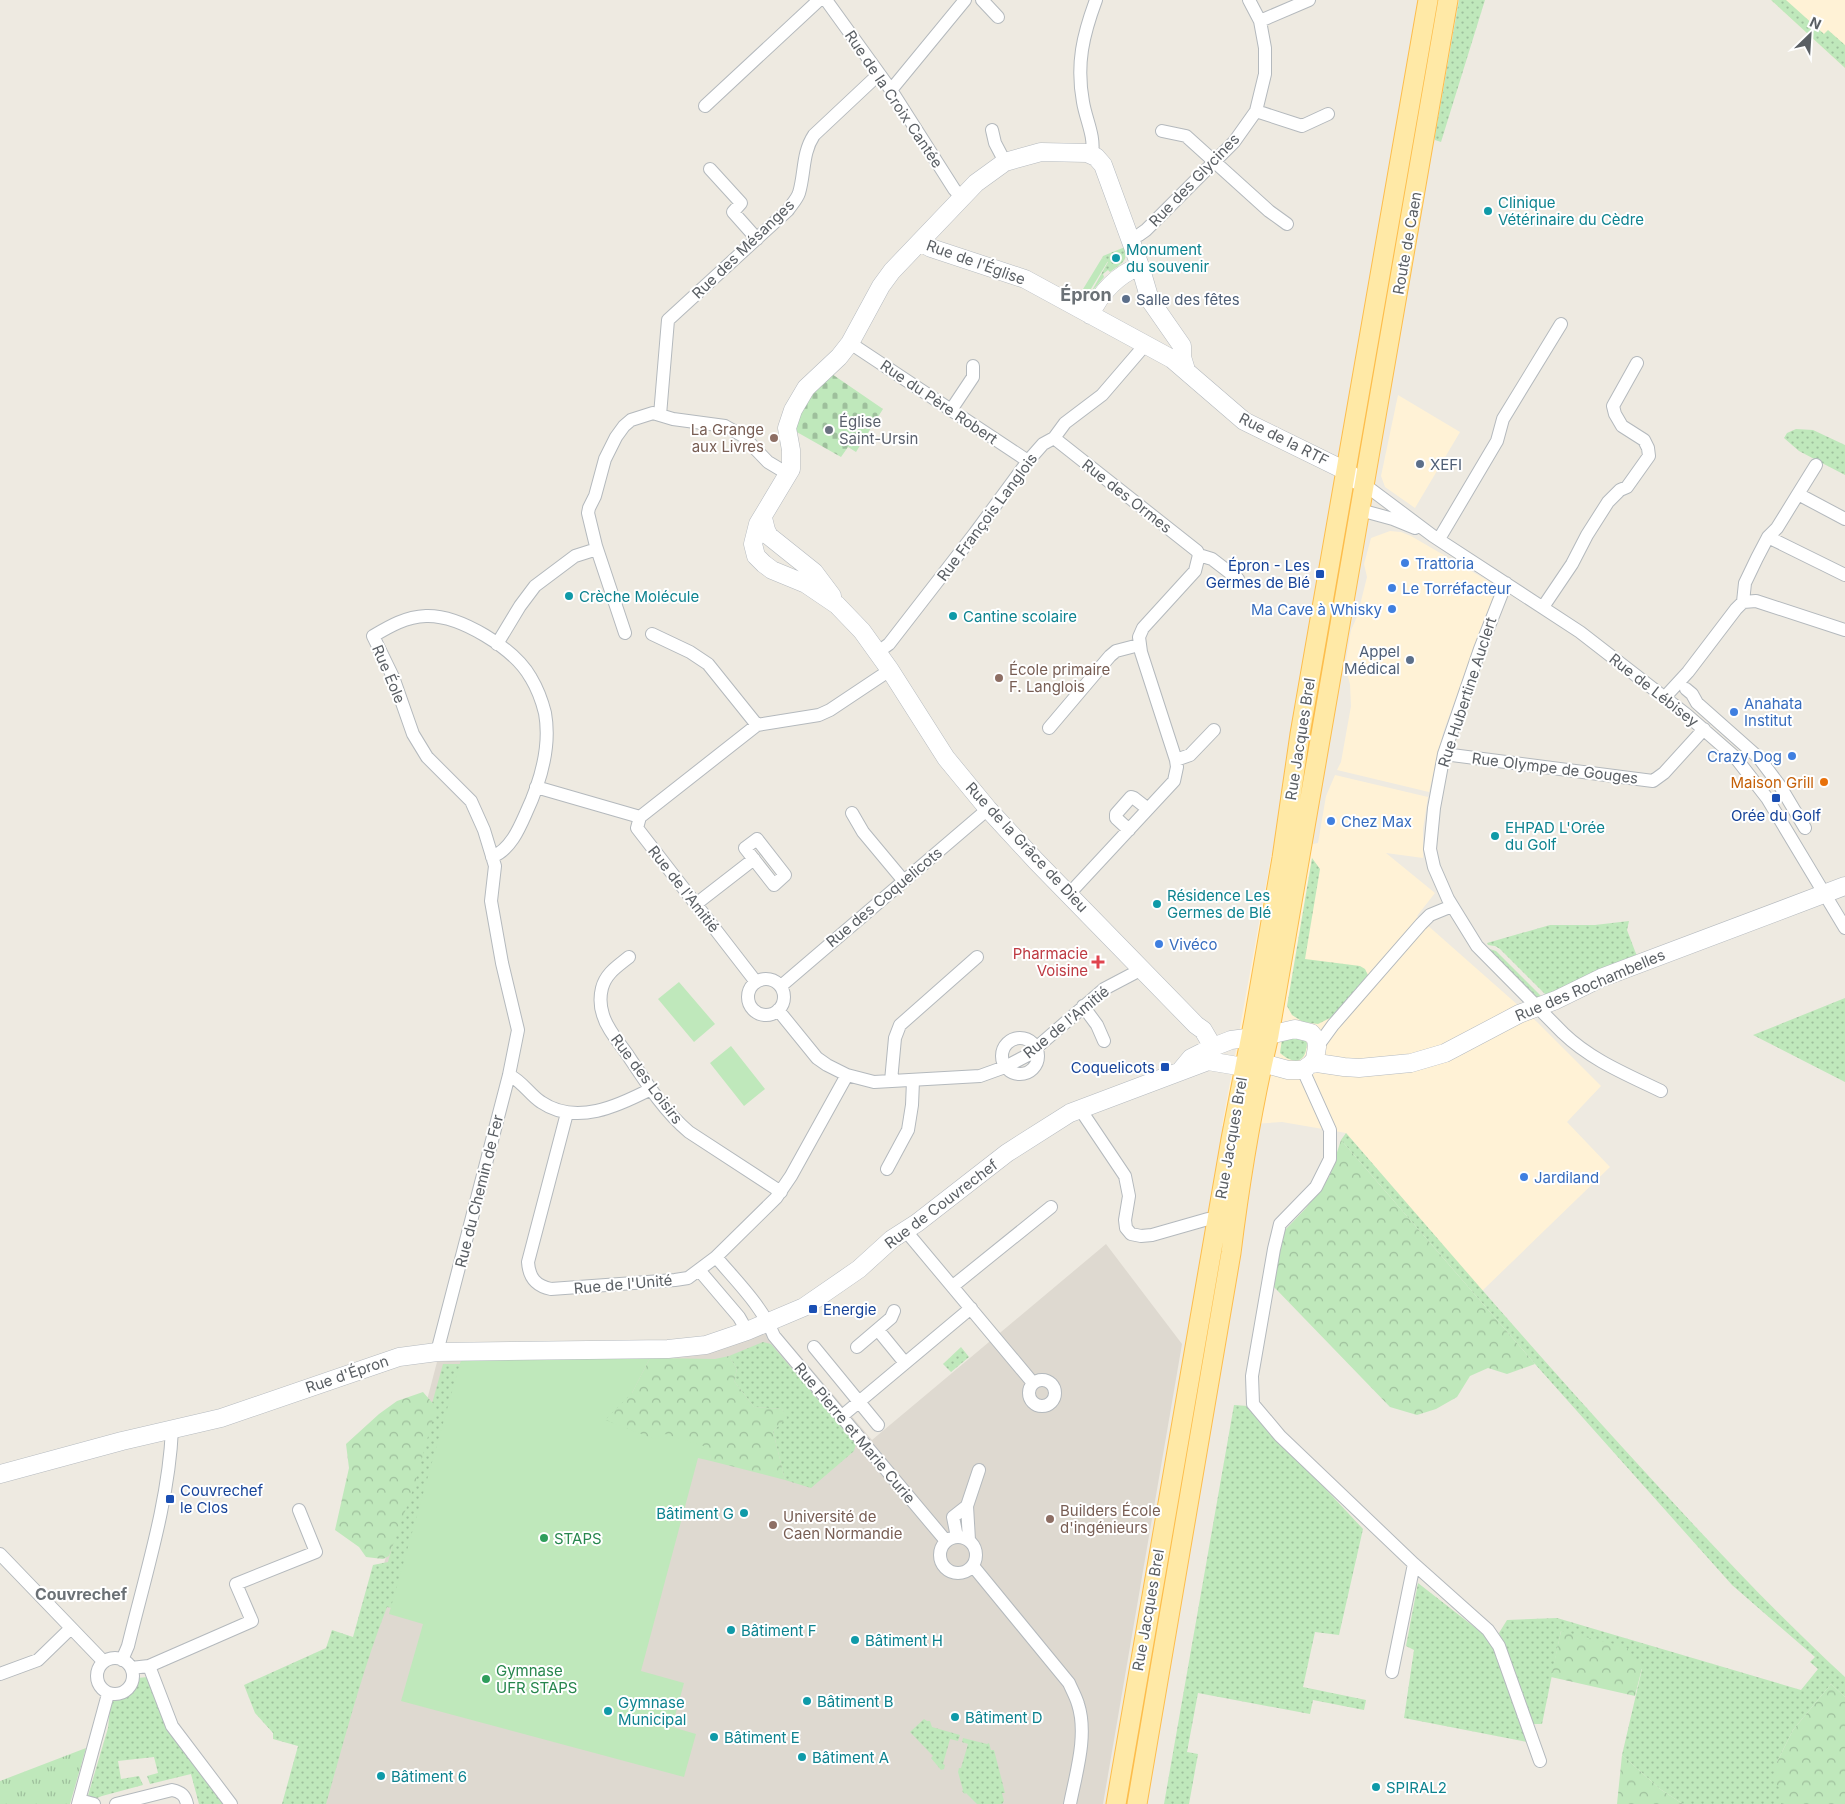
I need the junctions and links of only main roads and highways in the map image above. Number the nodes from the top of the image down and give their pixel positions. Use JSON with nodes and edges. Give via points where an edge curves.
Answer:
{"nodes":[{"id":1,"x":1428,"y":0,"type":"edge"},
{"id":2,"x":1448,"y":0,"type":"edge"},
{"id":3,"x":1342,"y":469,"type":"joint"},
{"id":4,"x":1364,"y":485,"type":"joint"},
{"id":5,"x":1252,"y":1040,"type":"junction"},
{"id":6,"x":1253,"y":1065,"type":"junction"},
{"id":7,"x":1116,"y":1804,"type":"edge"},
{"id":8,"x":1137,"y":1804,"type":"edge"}],
"edges":[{"from":1,"to":3,"type":"main road","name":"Route de Caen"},
{"from":2,"to":4,"type":"main road","name":"Route de Caen"},
{"from":3,"to":5,"type":"main road","name":"Rue Jacques Brel"},
{"from":4,"to":5,"type":"main road","name":"Rue Jacques Brel","via":[[1273,1012]]},
{"from":5,"to":6,"type":"main road","name":"Rue Jacques Brel"},
{"from":6,"to":7,"type":"main road","name":"Rue Jacques Brel","via":[[1212,1219]]},
{"from":6,"to":8,"type":"main road","name":"Rue Jacques Brel","via":[[1231,1253]]}]}
